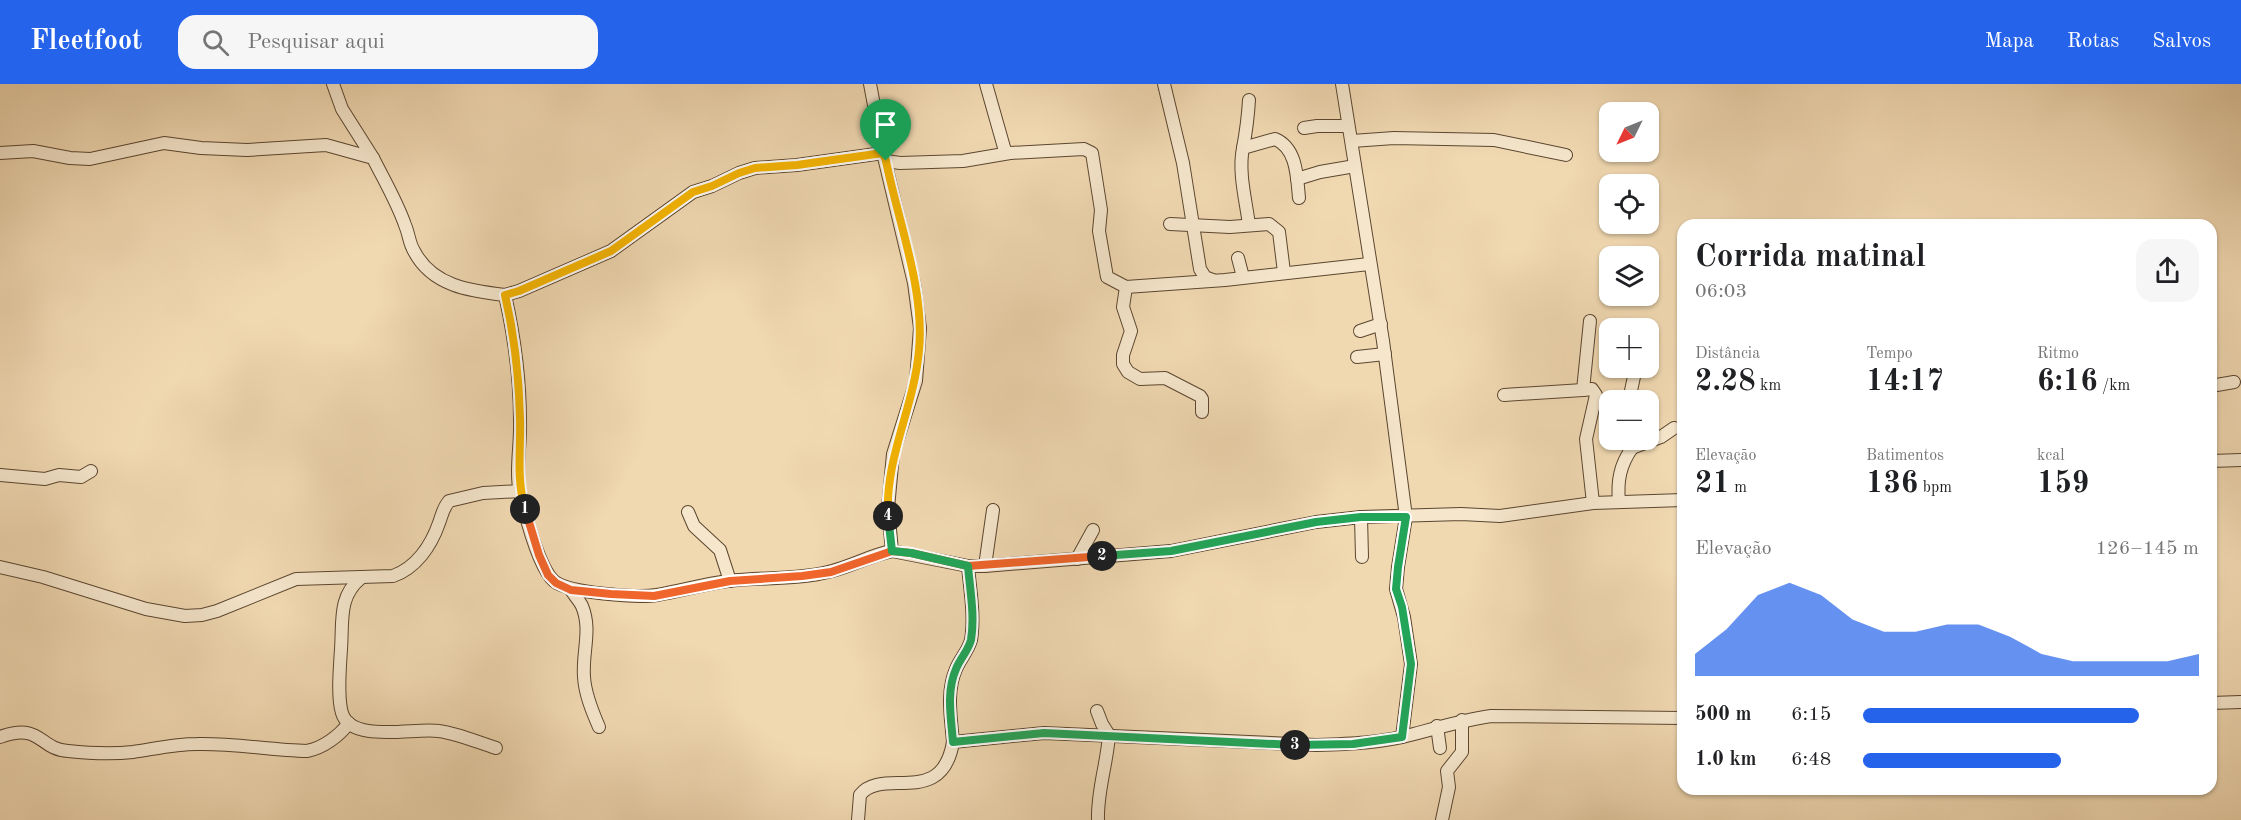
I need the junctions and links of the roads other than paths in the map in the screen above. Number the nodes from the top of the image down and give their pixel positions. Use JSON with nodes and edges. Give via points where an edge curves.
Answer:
{"nodes":[{"id":1,"x":333,"y":84,"type":"edge"},
{"id":2,"x":870,"y":84,"type":"edge"},
{"id":3,"x":986,"y":84,"type":"edge"},
{"id":4,"x":1164,"y":84,"type":"edge"},
{"id":5,"x":1342,"y":84,"type":"edge"},
{"id":6,"x":1249,"y":100,"type":"dead end"},
{"id":7,"x":1348,"y":126,"type":"junction"},
{"id":8,"x":1304,"y":128,"type":"dead end"},
{"id":9,"x":1352,"y":141,"type":"junction"},
{"id":10,"x":1243,"y":148,"type":"junction"},
{"id":11,"x":0,"y":153,"type":"edge"},
{"id":12,"x":1010,"y":153,"type":"junction"},
{"id":13,"x":1566,"y":155,"type":"dead end"},
{"id":14,"x":885,"y":157,"type":"junction"},
{"id":15,"x":373,"y":158,"type":"junction"},
{"id":16,"x":1355,"y":166,"type":"junction"},
{"id":17,"x":1297,"y":179,"type":"junction"},
{"id":18,"x":1299,"y":198,"type":"dead end"},
{"id":19,"x":1170,"y":224,"type":"dead end"},
{"id":20,"x":1249,"y":225,"type":"junction"},
{"id":21,"x":1194,"y":226,"type":"junction"},
{"id":22,"x":1238,"y":258,"type":"dead end"},
{"id":23,"x":1369,"y":264,"type":"junction"},
{"id":24,"x":1200,"y":269,"type":"junction"},
{"id":25,"x":1284,"y":272,"type":"junction"},
{"id":26,"x":1243,"y":277,"type":"junction"},
{"id":27,"x":1213,"y":280,"type":"junction"},
{"id":28,"x":1190,"y":282,"type":"junction"},
{"id":29,"x":1126,"y":287,"type":"junction"},
{"id":30,"x":505,"y":295,"type":"junction"},
{"id":31,"x":1590,"y":321,"type":"dead end"},
{"id":32,"x":1381,"y":324,"type":"junction"},
{"id":33,"x":1360,"y":331,"type":"dead end"},
{"id":34,"x":1385,"y":354,"type":"junction"},
{"id":35,"x":1357,"y":357,"type":"dead end"},
{"id":36,"x":2234,"y":382,"type":"dead end"},
{"id":37,"x":2217,"y":385,"type":"edge"},
{"id":38,"x":1583,"y":390,"type":"junction"},
{"id":39,"x":1504,"y":395,"type":"dead end"},
{"id":40,"x":1202,"y":412,"type":"dead end"},
{"id":41,"x":1674,"y":428,"type":"dead end"},
{"id":42,"x":1659,"y":438,"type":"edge"},
{"id":43,"x":1629,"y":450,"type":"edge"},
{"id":44,"x":2241,"y":460,"type":"edge"},
{"id":45,"x":2217,"y":461,"type":"edge"},
{"id":46,"x":91,"y":471,"type":"dead end"},
{"id":47,"x":0,"y":475,"type":"edge"},
{"id":48,"x":520,"y":491,"type":"junction"},
{"id":49,"x":1677,"y":500,"type":"edge"},
{"id":50,"x":1619,"y":502,"type":"junction"},
{"id":51,"x":1593,"y":503,"type":"junction"},
{"id":52,"x":993,"y":510,"type":"dead end"},
{"id":53,"x":688,"y":512,"type":"dead end"},
{"id":54,"x":1361,"y":517,"type":"junction"},
{"id":55,"x":1406,"y":517,"type":"junction"},
{"id":56,"x":1093,"y":530,"type":"dead end"},
{"id":57,"x":892,"y":551,"type":"junction"},
{"id":58,"x":1362,"y":557,"type":"dead end"},
{"id":59,"x":1077,"y":560,"type":"junction"},
{"id":60,"x":968,"y":566,"type":"junction"},
{"id":61,"x":986,"y":566,"type":"junction"},
{"id":62,"x":0,"y":567,"type":"edge"},
{"id":63,"x":361,"y":578,"type":"junction"},
{"id":64,"x":730,"y":581,"type":"junction"},
{"id":65,"x":571,"y":590,"type":"junction"},
{"id":66,"x":588,"y":591,"type":"junction"},
{"id":67,"x":581,"y":604,"type":"junction"},
{"id":68,"x":2241,"y":702,"type":"edge"},
{"id":69,"x":2217,"y":703,"type":"edge"},
{"id":70,"x":1097,"y":711,"type":"dead end"},
{"id":71,"x":1677,"y":718,"type":"edge"},
{"id":72,"x":1462,"y":720,"type":"junction"},
{"id":73,"x":349,"y":723,"type":"junction"},
{"id":74,"x":1437,"y":726,"type":"junction"},
{"id":75,"x":599,"y":727,"type":"dead end"},
{"id":76,"x":1109,"y":735,"type":"junction"},
{"id":77,"x":0,"y":737,"type":"edge"},
{"id":78,"x":1402,"y":737,"type":"junction"},
{"id":79,"x":953,"y":742,"type":"junction"},
{"id":80,"x":496,"y":748,"type":"dead end"},
{"id":81,"x":1440,"y":748,"type":"dead end"},
{"id":82,"x":858,"y":820,"type":"edge"},
{"id":83,"x":1098,"y":820,"type":"edge"},
{"id":84,"x":1442,"y":820,"type":"edge"}],
"edges":[{"from":1,"to":15,"type":"street","via":[[342,109]]},
{"from":2,"to":14,"type":"street"},
{"from":3,"to":12,"type":"street","via":[[1002,147]]},
{"from":4,"to":21,"type":"street"},
{"from":5,"to":7,"type":"street"},
{"from":6,"to":10,"type":"street"},
{"from":7,"to":8,"type":"street"},
{"from":7,"to":9,"type":"street"},
{"from":9,"to":13,"type":"street","via":[[1494,140]]},
{"from":9,"to":16,"type":"street"},
{"from":10,"to":17,"type":"street","via":[[1275,139],[1281,141],[1290,149]]},
{"from":10,"to":20,"type":"street"},
{"from":11,"to":15,"type":"street","via":[[33,151],[90,159],[164,143],[247,150],[326,144]]},
{"from":12,"to":14,"type":"street","via":[[963,161],[900,163]]},
{"from":12,"to":29,"type":"street","via":[[1084,149],[1092,153],[1107,277]]},
{"from":14,"to":30,"type":"street","via":[[755,168],[739,173],[693,192],[611,251]]},
{"from":14,"to":57,"type":"street","via":[[914,283],[920,328],[914,389],[893,454],[888,508]]},
{"from":15,"to":30,"type":"street","via":[[415,254],[429,272],[455,286]]},
{"from":16,"to":17,"type":"street"},
{"from":16,"to":23,"type":"street"},
{"from":17,"to":18,"type":"street"},
{"from":19,"to":21,"type":"street"},
{"from":20,"to":21,"type":"street"},
{"from":20,"to":25,"type":"street","via":[[1269,224],[1279,232]]},
{"from":21,"to":24,"type":"street"},
{"from":22,"to":26,"type":"street"},
{"from":23,"to":25,"type":"street"},
{"from":23,"to":32,"type":"street"},
{"from":24,"to":27,"type":"street"},
{"from":24,"to":28,"type":"street"},
{"from":25,"to":26,"type":"street"},
{"from":26,"to":27,"type":"street"},
{"from":27,"to":28,"type":"street"},
{"from":28,"to":29,"type":"street"},
{"from":29,"to":40,"type":"street","via":[[1124,307],[1131,331],[1123,364],[1140,379],[1165,378],[1200,396]]},
{"from":30,"to":48,"type":"street","via":[[518,375]]},
{"from":31,"to":38,"type":"street"},
{"from":32,"to":33,"type":"street"},
{"from":32,"to":34,"type":"street"},
{"from":34,"to":35,"type":"street"},
{"from":34,"to":55,"type":"street"},
{"from":36,"to":37,"type":"street"},
{"from":38,"to":39,"type":"street"},
{"from":38,"to":51,"type":"street","via":[[1592,389],[1596,395],[1586,439]]},
{"from":41,"to":42,"type":"street"},
{"from":43,"to":50,"type":"street","via":[[1618,486]]},
{"from":44,"to":45,"type":"street"},
{"from":46,"to":47,"type":"street","via":[[81,477],[59,475],[45,479]]},
{"from":48,"to":63,"type":"street","via":[[483,493],[449,501],[416,563],[393,576]]},
{"from":48,"to":65,"type":"street","via":[[548,575]]},
{"from":49,"to":50,"type":"street"},
{"from":50,"to":51,"type":"street"},
{"from":51,"to":55,"type":"street","via":[[1500,516]]},
{"from":52,"to":61,"type":"street"},
{"from":53,"to":64,"type":"street","via":[[694,526],[720,550]]},
{"from":54,"to":55,"type":"street"},
{"from":54,"to":58,"type":"street"},
{"from":54,"to":59,"type":"street","via":[[1316,522],[1171,551]]},
{"from":55,"to":78,"type":"street","via":[[1396,589],[1411,664]]},
{"from":56,"to":59,"type":"street"},
{"from":57,"to":60,"type":"street"},
{"from":57,"to":64,"type":"street","via":[[831,572]]},
{"from":59,"to":61,"type":"street"},
{"from":60,"to":61,"type":"street"},
{"from":60,"to":79,"type":"street","via":[[973,621],[970,642],[952,680]]},
{"from":62,"to":63,"type":"street","via":[[146,609],[185,616],[217,611],[296,579]]},
{"from":63,"to":73,"type":"street","via":[[346,593],[343,614],[340,702],[342,715]]},
{"from":64,"to":66,"type":"street","via":[[654,596]]},
{"from":65,"to":66,"type":"street"},
{"from":65,"to":67,"type":"street"},
{"from":66,"to":67,"type":"street"},
{"from":67,"to":75,"type":"street","via":[[587,633],[584,680]]},
{"from":68,"to":69,"type":"street"},
{"from":70,"to":76,"type":"street"},
{"from":71,"to":72,"type":"street","via":[[1532,715]]},
{"from":72,"to":74,"type":"street"},
{"from":72,"to":84,"type":"street","via":[[1462,752],[1448,771]]},
{"from":73,"to":77,"type":"street","via":[[330,740],[307,751],[217,744],[116,753],[69,752],[28,732]]},
{"from":73,"to":80,"type":"street","via":[[388,733],[446,732]]},
{"from":74,"to":78,"type":"street"},
{"from":74,"to":81,"type":"street"},
{"from":76,"to":78,"type":"street","via":[[1301,746]]},
{"from":76,"to":79,"type":"street","via":[[1044,733]]},
{"from":76,"to":83,"type":"street"},
{"from":79,"to":82,"type":"street","via":[[948,764],[933,778],[863,791],[858,801]]}]}
